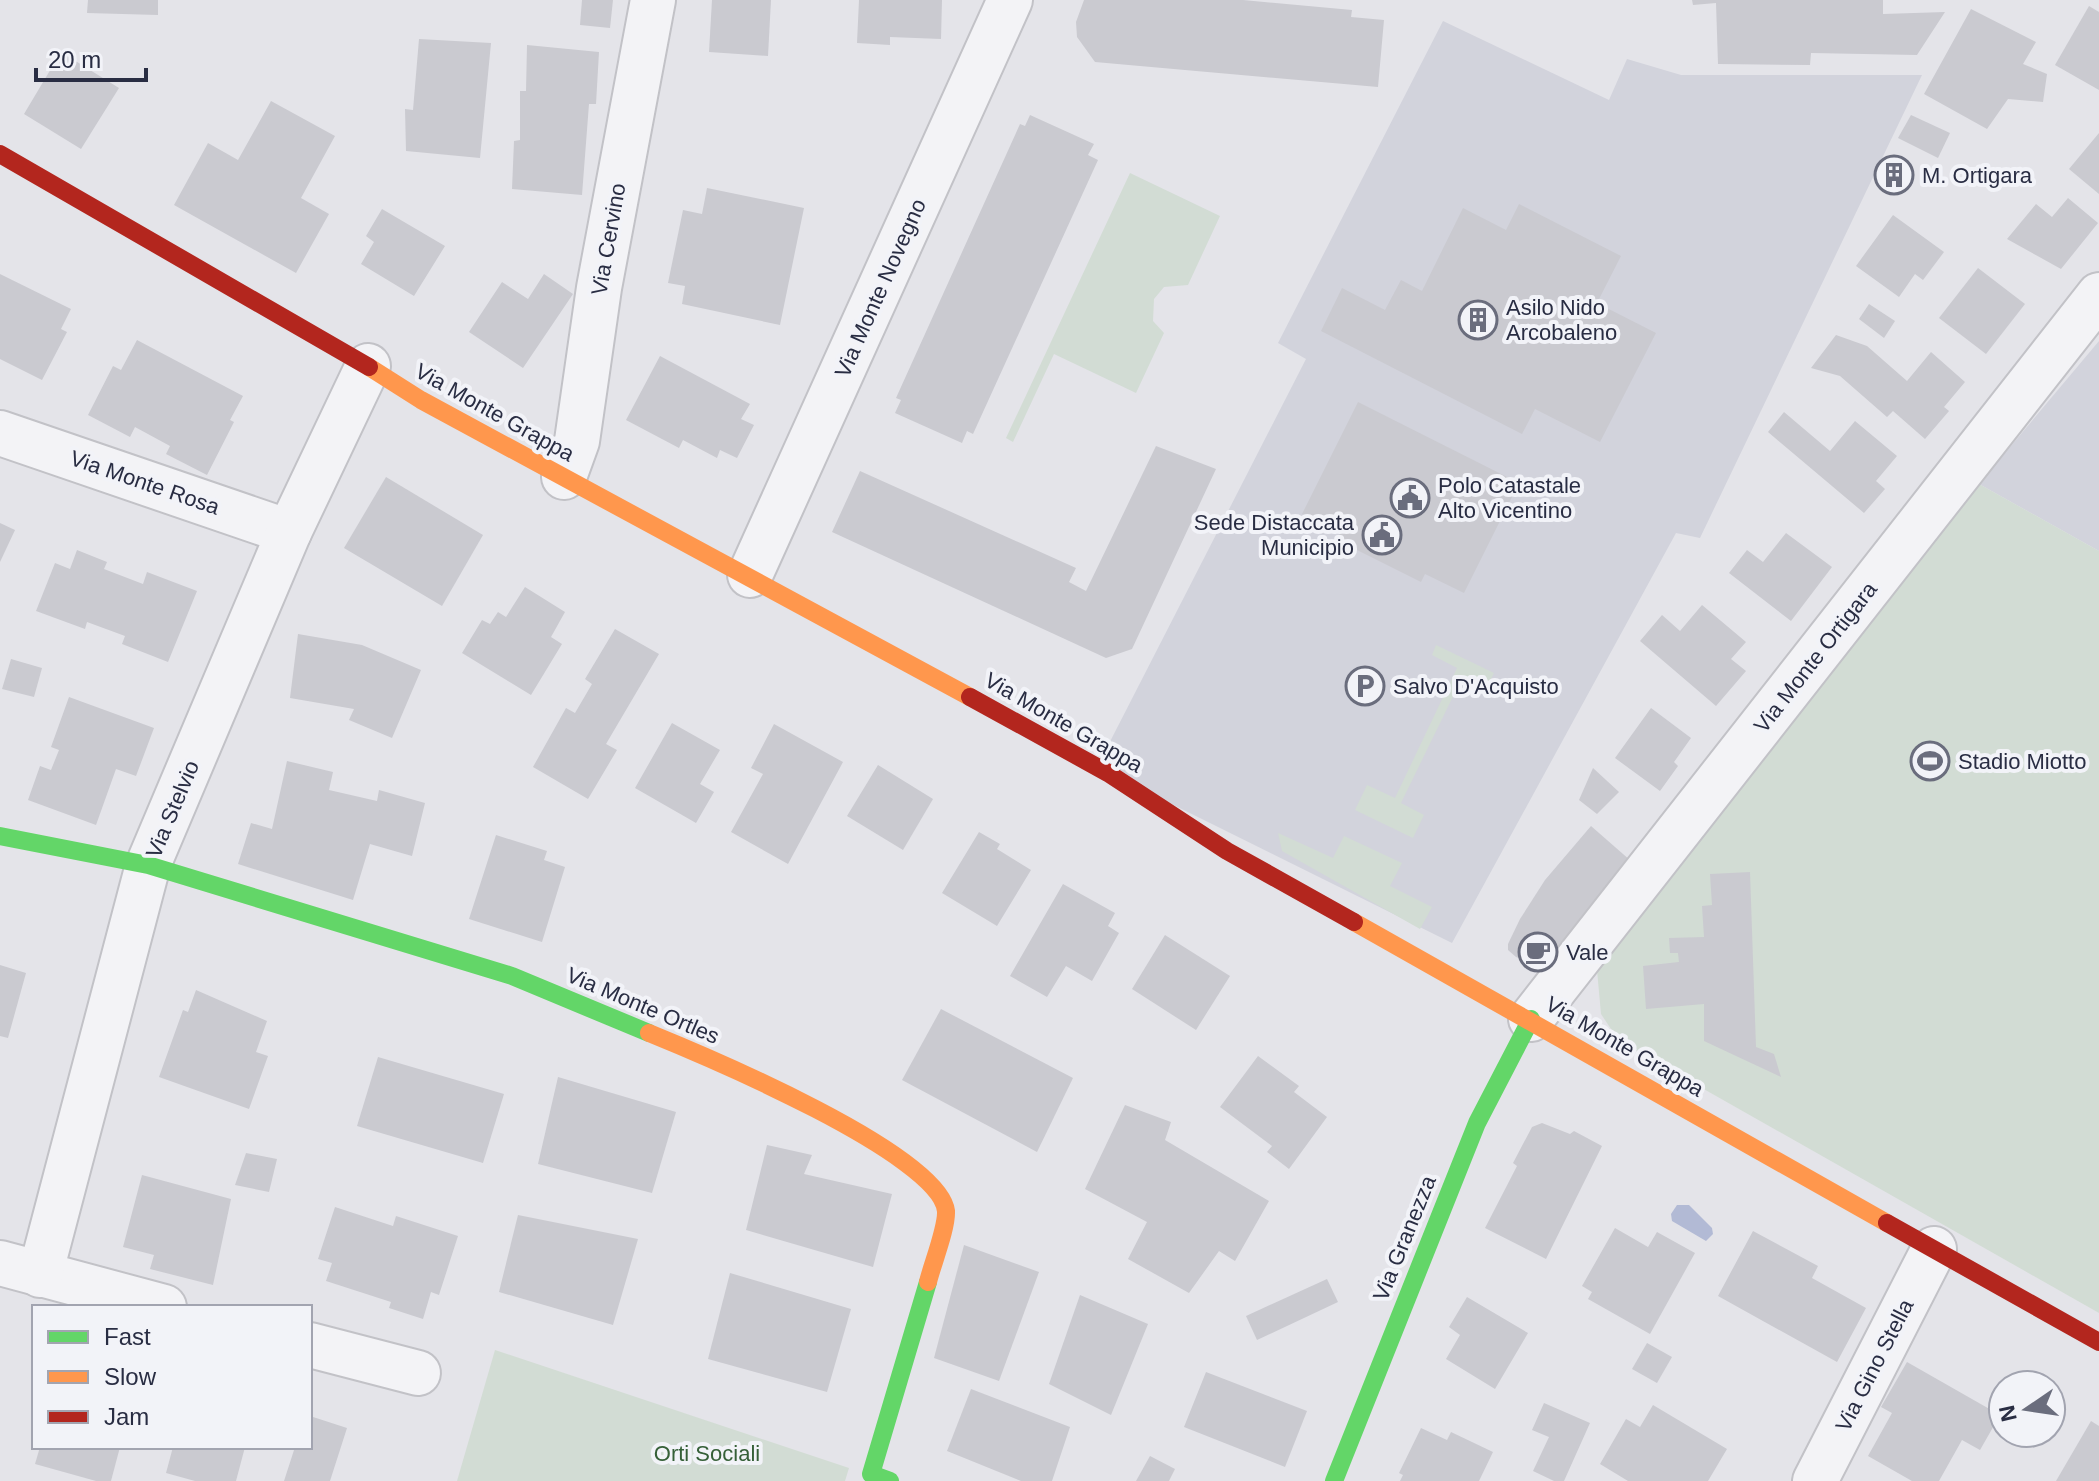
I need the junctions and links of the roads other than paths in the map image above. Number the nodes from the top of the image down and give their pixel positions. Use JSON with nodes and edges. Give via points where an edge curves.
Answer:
{"nodes":[{"id":1,"x":653,"y":0,"type":"edge"},
{"id":2,"x":1010,"y":0,"type":"edge"},
{"id":3,"x":0,"y":154,"type":"edge"},
{"id":4,"x":2099,"y":295,"type":"edge"},
{"id":5,"x":368,"y":366,"type":"junction"},
{"id":6,"x":0,"y":433,"type":"edge"},
{"id":7,"x":564,"y":477,"type":"junction"},
{"id":8,"x":289,"y":532,"type":"junction"},
{"id":9,"x":750,"y":575,"type":"junction"},
{"id":10,"x":0,"y":836,"type":"edge"},
{"id":11,"x":148,"y":865,"type":"junction"},
{"id":12,"x":1531,"y":1019,"type":"junction"},
{"id":13,"x":1934,"y":1249,"type":"junction"},
{"id":14,"x":20,"y":1269,"type":"edge"},
{"id":15,"x":156,"y":1305,"type":"edge"},
{"id":16,"x":2099,"y":1342,"type":"edge"},
{"id":17,"x":312,"y":1346,"type":"edge"},
{"id":18,"x":418,"y":1373,"type":"dead end"},
{"id":19,"x":890,"y":1481,"type":"edge"},
{"id":20,"x":1334,"y":1481,"type":"edge"},
{"id":21,"x":1815,"y":1481,"type":"edge"}],
"edges":[{"from":1,"to":7,"type":"street","name":"Via Cervino","via":[[599,288],[577,441]]},
{"from":2,"to":9,"type":"street","name":"Via Monte Novegno"},
{"from":3,"to":5,"type":"main road","name":"Via Monte Grappa"},
{"from":4,"to":12,"type":"street","name":"Via Monte Ortigara"},
{"from":5,"to":7,"type":"main road","name":"Via Monte Grappa"},
{"from":5,"to":8,"type":"street","name":"Via Stelvio"},
{"from":6,"to":8,"type":"street","name":"Via Monte Rosa"},
{"from":7,"to":9,"type":"main road","name":"Via Monte Grappa"},
{"from":8,"to":11,"type":"street","name":"Via Stelvio"},
{"from":9,"to":12,"type":"main road","name":"Via Monte Grappa","via":[[1108,773],[1227,851]]},
{"from":10,"to":11,"type":"main road","name":"Via Monte Ortles"},
{"from":11,"to":14,"type":"street","name":"Via Stelvio"},
{"from":11,"to":19,"type":"main road","name":"Via Monte Ortles","via":[[512,976],[714,1060],[860,1133],[917,1170],[937,1189],[946,1212],[871,1474]]},
{"from":12,"to":13,"type":"main road","name":"Via Monte Grappa"},
{"from":12,"to":20,"type":"main road","name":"Via Granezza","via":[[1477,1123]]},
{"from":13,"to":16,"type":"main road","name":"Via Monte Grappa"},
{"from":13,"to":21,"type":"street","name":"Via Gino Stella"},
{"from":14,"to":15,"type":"street"},
{"from":17,"to":18,"type":"street"}]}
